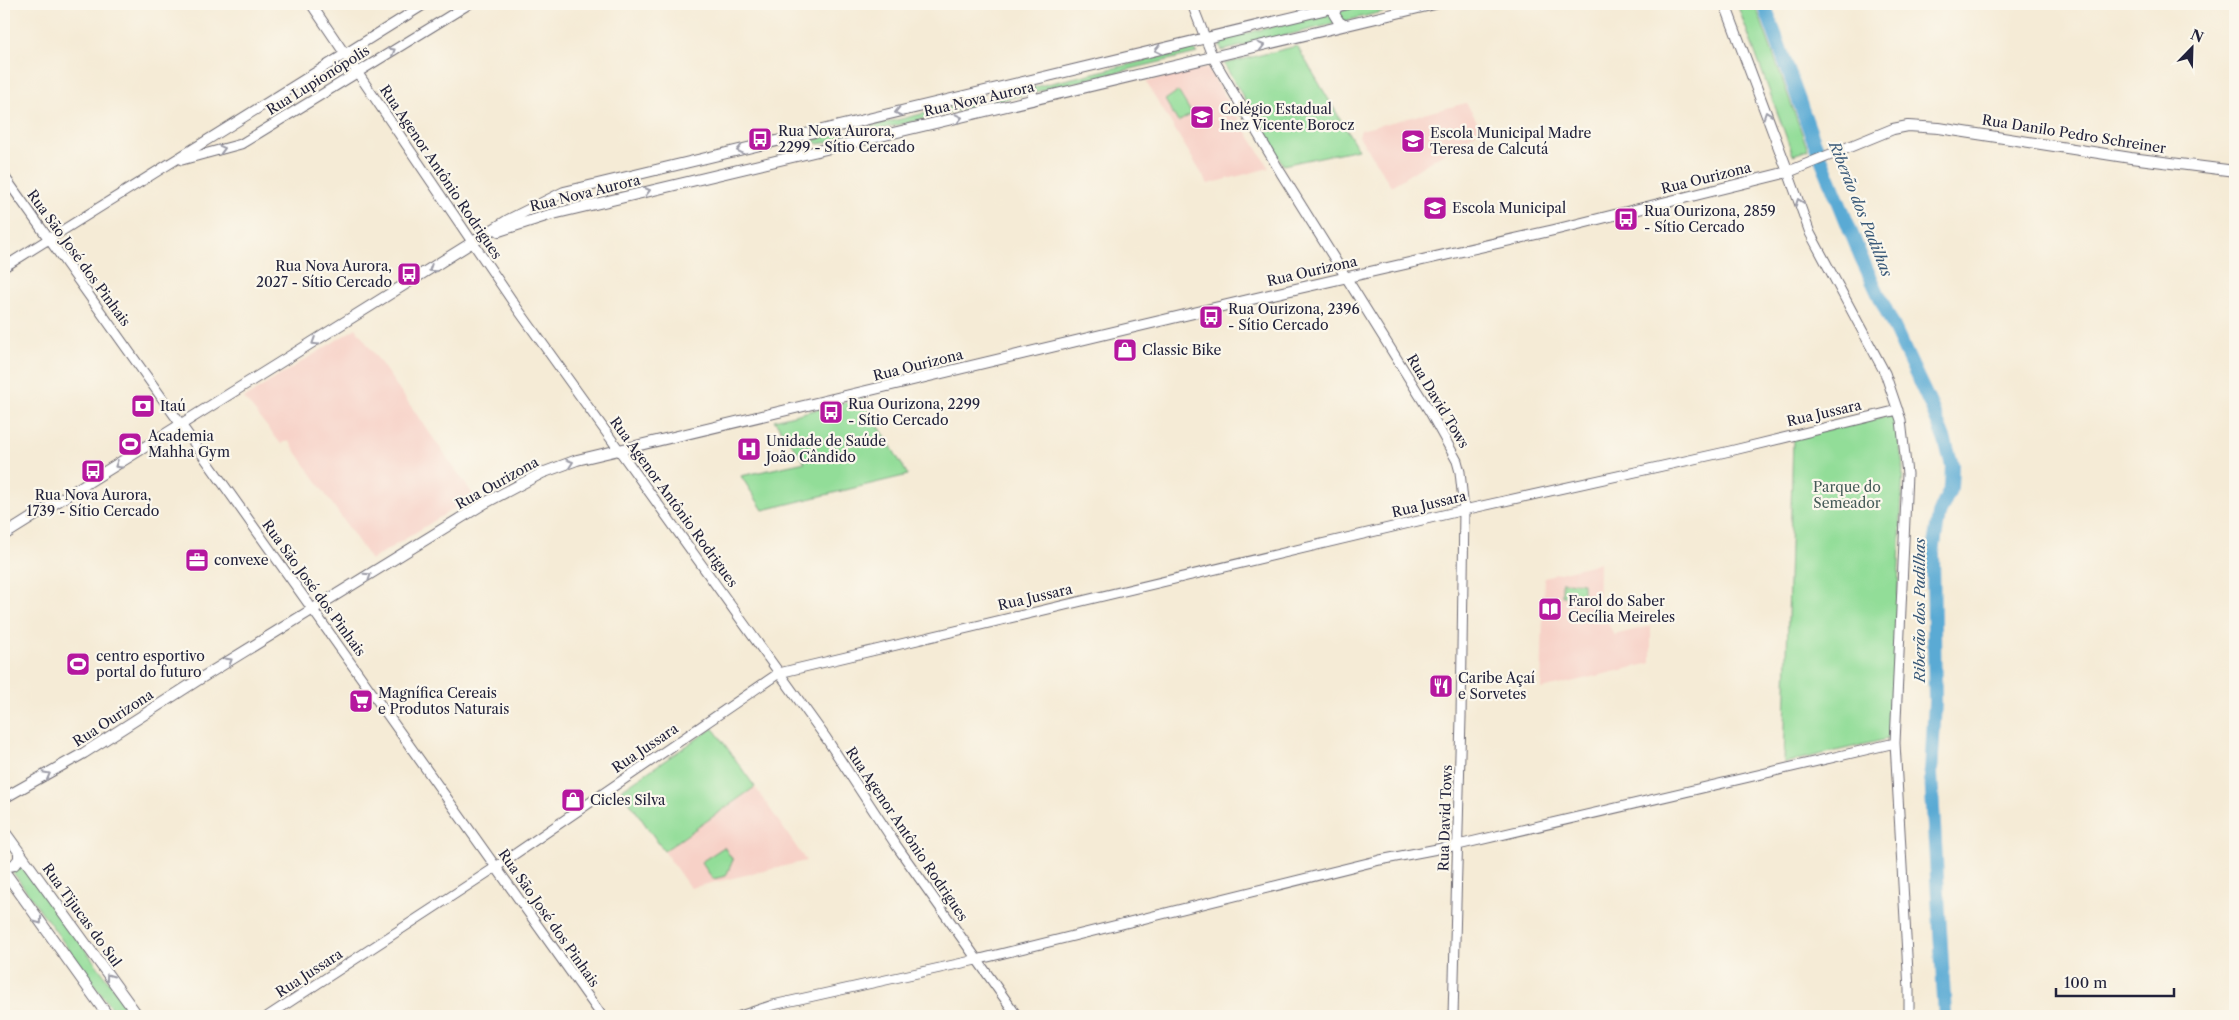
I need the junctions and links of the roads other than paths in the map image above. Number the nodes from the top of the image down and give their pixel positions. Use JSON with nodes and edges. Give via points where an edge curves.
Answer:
{"nodes":[{"id":1,"x":311,"y":4,"type":"edge"},
{"id":2,"x":425,"y":4,"type":"edge"},
{"id":3,"x":469,"y":4,"type":"edge"},
{"id":4,"x":1192,"y":4,"type":"edge"},
{"id":5,"x":1348,"y":4,"type":"edge"},
{"id":6,"x":1435,"y":4,"type":"edge"},
{"id":7,"x":1725,"y":4,"type":"edge"},
{"id":8,"x":1337,"y":6,"type":"junction"},
{"id":9,"x":1317,"y":11,"type":"junction"},
{"id":10,"x":1344,"y":25,"type":"junction"},
{"id":11,"x":1326,"y":30,"type":"junction"},
{"id":12,"x":1206,"y":39,"type":"junction"},
{"id":13,"x":344,"y":54,"type":"junction"},
{"id":14,"x":1214,"y":58,"type":"junction"},
{"id":15,"x":356,"y":72,"type":"junction"},
{"id":16,"x":1029,"y":81,"type":"junction"},
{"id":17,"x":1034,"y":100,"type":"junction"},
{"id":18,"x":1908,"y":126,"type":"joint"},
{"id":19,"x":1784,"y":161,"type":"junction"},
{"id":20,"x":175,"y":162,"type":"junction"},
{"id":21,"x":2235,"y":171,"type":"edge"},
{"id":22,"x":1788,"y":172,"type":"junction"},
{"id":23,"x":1773,"y":175,"type":"junction"},
{"id":24,"x":4,"y":176,"type":"edge"},
{"id":25,"x":48,"y":238,"type":"junction"},
{"id":26,"x":473,"y":243,"type":"junction"},
{"id":27,"x":4,"y":267,"type":"edge"},
{"id":28,"x":1346,"y":278,"type":"junction"},
{"id":29,"x":1898,"y":410,"type":"junction"},
{"id":30,"x":181,"y":425,"type":"junction"},
{"id":31,"x":620,"y":449,"type":"junction"},
{"id":32,"x":1464,"y":510,"type":"junction"},
{"id":33,"x":4,"y":535,"type":"edge"},
{"id":34,"x":314,"y":611,"type":"junction"},
{"id":35,"x":779,"y":673,"type":"junction"},
{"id":36,"x":1895,"y":742,"type":"junction"},
{"id":37,"x":4,"y":798,"type":"edge"},
{"id":38,"x":4,"y":831,"type":"edge"},
{"id":39,"x":1458,"y":845,"type":"junction"},
{"id":40,"x":19,"y":852,"type":"junction"},
{"id":41,"x":4,"y":867,"type":"edge"},
{"id":42,"x":496,"y":867,"type":"junction"},
{"id":43,"x":4,"y":871,"type":"edge"},
{"id":44,"x":976,"y":960,"type":"junction"},
{"id":45,"x":108,"y":1016,"type":"edge"},
{"id":46,"x":138,"y":1016,"type":"edge"},
{"id":47,"x":268,"y":1016,"type":"edge"},
{"id":48,"x":602,"y":1016,"type":"edge"},
{"id":49,"x":740,"y":1016,"type":"edge"},
{"id":50,"x":1017,"y":1016,"type":"edge"},
{"id":51,"x":1453,"y":1016,"type":"edge"},
{"id":52,"x":1909,"y":1016,"type":"edge"}],
"edges":[{"from":1,"to":13,"type":"street","name":"Rua Agenor Antônio Rodrigues"},
{"from":2,"to":13,"type":"street","name":"Rua Lupionópolis"},
{"from":15,"to":3,"type":"street","name":"Rua Lupionópolis","one_way":true},
{"from":4,"to":12,"type":"street","name":"Rua David Tows"},
{"from":5,"to":8,"type":"main road","name":"Rua Nova Aurora"},
{"from":6,"to":10,"type":"main road","name":"Rua Nova Aurora"},
{"from":19,"to":7,"type":"main road","one_way":true},
{"from":8,"to":9,"type":"main road","name":"Rua Nova Aurora"},
{"from":8,"to":10,"type":"main road","via":[[1334,14]]},
{"from":9,"to":11,"type":"main road","via":[[1327,21]]},
{"from":9,"to":12,"type":"main road","name":"Rua Nova Aurora"},
{"from":10,"to":11,"type":"main road","name":"Rua Nova Aurora"},
{"from":14,"to":11,"type":"main road","name":"Rua Nova Aurora","one_way":true},
{"from":12,"to":14,"type":"street","name":"Rua David Tows"},
{"from":12,"to":16,"type":"main road","name":"Rua Nova Aurora","one_way":true},
{"from":13,"to":15,"type":"street","name":"Rua Agenor Antônio Rodrigues"},
{"from":13,"to":20,"type":"street","name":"Rua Lupionópolis"},
{"from":14,"to":17,"type":"main road","name":"Rua Nova Aurora"},
{"from":14,"to":28,"type":"street","name":"Rua David Tows"},
{"from":20,"to":15,"type":"street","name":"Rua Lupionópolis","one_way":true,"via":[[241,144]]},
{"from":15,"to":26,"type":"street","name":"Rua Agenor Antônio Rodrigues"},
{"from":16,"to":17,"type":"street"},
{"from":16,"to":26,"type":"main road","name":"Rua Nova Aurora","one_way":true,"via":[[564,192],[540,202]]},
{"from":26,"to":17,"type":"main road","name":"Rua Nova Aurora","one_way":true,"via":[[549,215]]},
{"from":18,"to":21,"type":"main road","name":"Rua Danilo Pedro Schreiner","via":[[1928,126]]},
{"from":18,"to":22,"type":"main road","name":"Rua Ourizona","via":[[1881,133]]},
{"from":19,"to":22,"type":"main road"},
{"from":19,"to":23,"type":"main road"},
{"from":20,"to":25,"type":"street","name":"Rua Lupionópolis"},
{"from":22,"to":23,"type":"main road","name":"Rua Ourizona"},
{"from":29,"to":22,"type":"street","one_way":true,"via":[[1885,373],[1810,233]]},
{"from":23,"to":28,"type":"main road","name":"Rua Ourizona"},
{"from":24,"to":25,"type":"street","name":"Rua São José dos Pinhais"},
{"from":25,"to":27,"type":"street","name":"Rua Lupionópolis"},
{"from":25,"to":30,"type":"street","name":"Rua São José dos Pinhais"},
{"from":26,"to":30,"type":"main road","name":"Rua Nova Aurora","one_way":true},
{"from":26,"to":31,"type":"street","name":"Rua Agenor Antônio Rodrigues"},
{"from":28,"to":31,"type":"main road","name":"Rua Ourizona"},
{"from":28,"to":32,"type":"street","name":"Rua David Tows","via":[[1457,461]]},
{"from":29,"to":32,"type":"street","name":"Rua Jussara"},
{"from":29,"to":36,"type":"street","via":[[1907,474]]},
{"from":30,"to":33,"type":"main road","name":"Rua Nova Aurora","one_way":true},
{"from":30,"to":34,"type":"street","name":"Rua São José dos Pinhais"},
{"from":34,"to":31,"type":"main road","name":"Rua Ourizona","one_way":true,"via":[[514,486],[560,466]]},
{"from":31,"to":35,"type":"street","name":"Rua Agenor Antônio Rodrigues"},
{"from":32,"to":35,"type":"street","name":"Rua Jussara"},
{"from":32,"to":39,"type":"street","name":"Rua David Tows"},
{"from":37,"to":34,"type":"main road","name":"Rua Ourizona","one_way":true,"via":[[56,770]]},
{"from":34,"to":42,"type":"street","name":"Rua São José dos Pinhais"},
{"from":35,"to":42,"type":"street","name":"Rua Jussara"},
{"from":35,"to":44,"type":"street","name":"Rua Agenor Antônio Rodrigues"},
{"from":36,"to":39,"type":"street"},
{"from":36,"to":52,"type":"street"},
{"from":38,"to":40,"type":"main road","name":"Rua Tijucas do Sul"},
{"from":39,"to":44,"type":"street","via":[[1380,860]]},
{"from":39,"to":51,"type":"street","name":"Rua David Tows"},
{"from":40,"to":41,"type":"main road","via":[[14,865]]},
{"from":46,"to":40,"type":"main road","name":"Rua Tijucas do Sul","one_way":true},
{"from":42,"to":47,"type":"street","name":"Rua Jussara"},
{"from":42,"to":48,"type":"street","name":"Rua São José dos Pinhais"},
{"from":43,"to":45,"type":"main road","one_way":true},
{"from":44,"to":49,"type":"street","via":[[773,1005]]},
{"from":44,"to":50,"type":"street","name":"Rua Agenor Antônio Rodrigues"}]}
